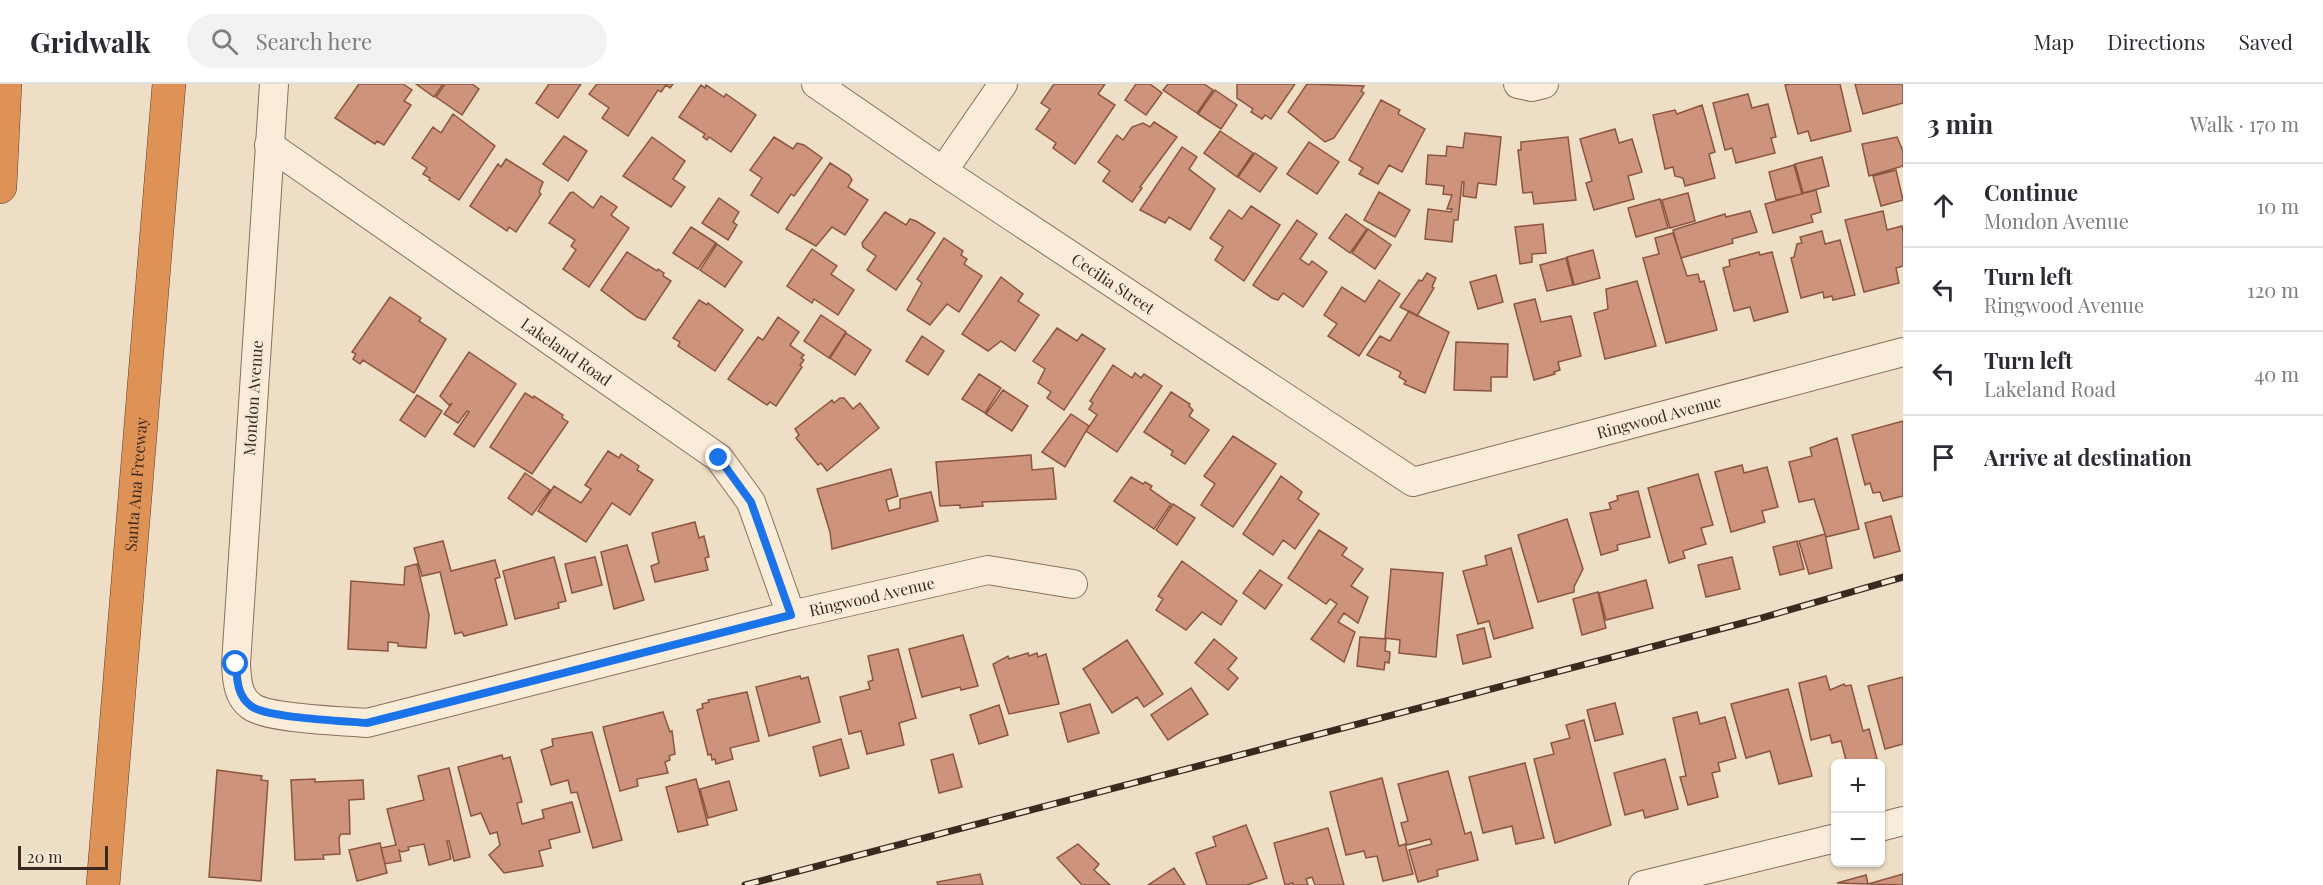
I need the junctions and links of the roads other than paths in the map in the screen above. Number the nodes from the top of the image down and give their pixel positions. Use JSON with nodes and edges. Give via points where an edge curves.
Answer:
{"nodes":[{"id":1,"x":5,"y":84,"type":"edge"},
{"id":2,"x":169,"y":84,"type":"edge"},
{"id":3,"x":274,"y":84,"type":"edge"},
{"id":4,"x":816,"y":84,"type":"edge"},
{"id":5,"x":1003,"y":84,"type":"edge"},
{"id":6,"x":1518,"y":84,"type":"edge"},
{"id":7,"x":1544,"y":84,"type":"edge"},
{"id":8,"x":269,"y":145,"type":"junction"},
{"id":9,"x":943,"y":171,"type":"junction"},
{"id":10,"x":0,"y":187,"type":"edge"},
{"id":11,"x":1903,"y":351,"type":"edge"},
{"id":12,"x":1413,"y":482,"type":"joint"},
{"id":13,"x":1072,"y":584,"type":"dead end"},
{"id":14,"x":791,"y":615,"type":"junction"},
{"id":15,"x":252,"y":707,"type":"joint"},
{"id":16,"x":1903,"y":822,"type":"edge"},
{"id":17,"x":1885,"y":826,"type":"edge"},
{"id":18,"x":1831,"y":839,"type":"edge"},
{"id":19,"x":103,"y":885,"type":"edge"},
{"id":20,"x":1643,"y":885,"type":"edge"}],
"edges":[{"from":1,"to":10,"type":"highway"},
{"from":2,"to":19,"type":"highway","name":"Santa Ana Freeway"},
{"from":3,"to":8,"type":"street","name":"Mondon Avenue"},
{"from":4,"to":9,"type":"street","name":"Cecilia Street"},
{"from":5,"to":9,"type":"street"},
{"from":6,"to":7,"type":"street"},
{"from":8,"to":14,"type":"street","name":"Lakeland Road","via":[[719,458],[751,502]]},
{"from":8,"to":15,"type":"street","name":"Mondon Avenue","via":[[236,664],[238,689]]},
{"from":9,"to":12,"type":"street","name":"Cecilia Street"},
{"from":11,"to":12,"type":"street","name":"Ringwood Avenue"},
{"from":13,"to":14,"type":"street","name":"Ringwood Avenue","via":[[988,570]]},
{"from":14,"to":15,"type":"street","name":"Ringwood Avenue","via":[[367,723],[297,718]]},
{"from":16,"to":17,"type":"street"},
{"from":18,"to":20,"type":"street"}]}
